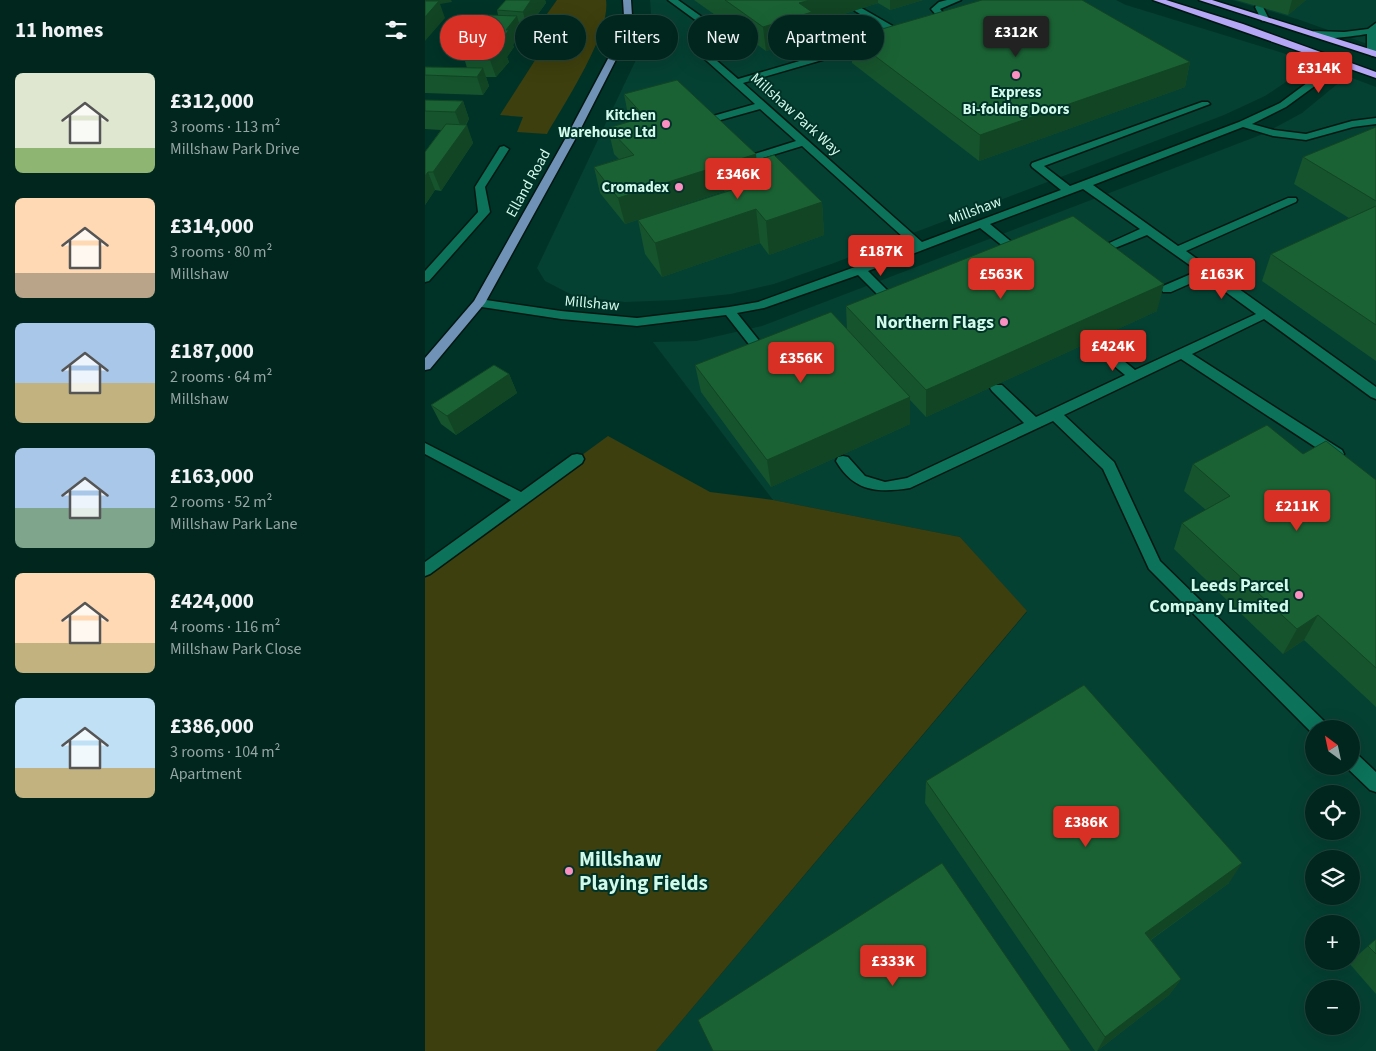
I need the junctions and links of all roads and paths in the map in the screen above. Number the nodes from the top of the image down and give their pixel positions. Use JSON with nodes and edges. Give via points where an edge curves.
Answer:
{"nodes":[{"id":1,"x":627,"y":0,"type":"edge"},
{"id":2,"x":672,"y":0,"type":"edge"},
{"id":3,"x":957,"y":0,"type":"edge"},
{"id":4,"x":1157,"y":0,"type":"edge"},
{"id":5,"x":1203,"y":0,"type":"edge"},
{"id":6,"x":1266,"y":0,"type":"edge"},
{"id":7,"x":858,"y":9,"type":"dead end"},
{"id":8,"x":870,"y":15,"type":"edge"},
{"id":9,"x":1265,"y":19,"type":"junction"},
{"id":10,"x":946,"y":21,"type":"edge"},
{"id":11,"x":884,"y":23,"type":"edge"},
{"id":12,"x":1374,"y":29,"type":"edge"},
{"id":13,"x":1314,"y":34,"type":"junction"},
{"id":14,"x":884,"y":39,"type":"edge"},
{"id":15,"x":1374,"y":53,"type":"edge"},
{"id":16,"x":813,"y":60,"type":"edge"},
{"id":17,"x":1335,"y":60,"type":"junction"},
{"id":18,"x":1376,"y":75,"type":"edge"},
{"id":19,"x":737,"y":82,"type":"junction"},
{"id":20,"x":1205,"y":104,"type":"dead end"},
{"id":21,"x":763,"y":105,"type":"junction"},
{"id":22,"x":710,"y":120,"type":"edge"},
{"id":23,"x":1376,"y":121,"type":"edge"},
{"id":24,"x":1243,"y":124,"type":"junction"},
{"id":25,"x":804,"y":142,"type":"junction"},
{"id":26,"x":504,"y":149,"type":"dead end"},
{"id":27,"x":749,"y":159,"type":"edge"},
{"id":28,"x":1084,"y":184,"type":"junction"},
{"id":29,"x":1068,"y":190,"type":"junction"},
{"id":30,"x":1292,"y":200,"type":"dead end"},
{"id":31,"x":982,"y":224,"type":"junction"},
{"id":32,"x":1149,"y":230,"type":"junction"},
{"id":33,"x":1111,"y":246,"type":"edge"},
{"id":34,"x":921,"y":247,"type":"junction"},
{"id":35,"x":1177,"y":251,"type":"junction"},
{"id":36,"x":1022,"y":256,"type":"edge"},
{"id":37,"x":860,"y":270,"type":"junction"},
{"id":38,"x":1206,"y":272,"type":"junction"},
{"id":39,"x":425,"y":278,"type":"edge"},
{"id":40,"x":1167,"y":289,"type":"dead end"},
{"id":41,"x":479,"y":303,"type":"junction"},
{"id":42,"x":900,"y":309,"type":"edge"},
{"id":43,"x":729,"y":311,"type":"junction"},
{"id":44,"x":1265,"y":314,"type":"junction"},
{"id":45,"x":1094,"y":343,"type":"dead end"},
{"id":46,"x":1183,"y":354,"type":"junction"},
{"id":47,"x":770,"y":362,"type":"edge"},
{"id":48,"x":425,"y":366,"type":"edge"},
{"id":49,"x":1135,"y":377,"type":"junction"},
{"id":50,"x":997,"y":388,"type":"dead end"},
{"id":51,"x":1376,"y":394,"type":"edge"},
{"id":52,"x":1055,"y":415,"type":"junction"},
{"id":53,"x":1035,"y":425,"type":"junction"},
{"id":54,"x":425,"y":448,"type":"edge"},
{"id":55,"x":577,"y":460,"type":"dead end"},
{"id":56,"x":843,"y":462,"type":"dead end"},
{"id":57,"x":1348,"y":462,"type":"edge"},
{"id":58,"x":522,"y":499,"type":"junction"},
{"id":59,"x":425,"y":570,"type":"edge"},
{"id":60,"x":1311,"y":720,"type":"edge"},
{"id":61,"x":1360,"y":769,"type":"edge"},
{"id":62,"x":1376,"y":784,"type":"edge"}],
"edges":[{"from":1,"to":41,"type":"main road","name":"Elland Road","via":[[628,16],[623,38]]},
{"from":2,"to":19,"type":"street","name":"Millshaw Park Way","via":[[730,41],[703,53]]},
{"from":3,"to":10,"type":"street","via":[[935,9]]},
{"from":4,"to":17,"type":"highway"},
{"from":5,"to":9,"type":"highway"},
{"from":6,"to":9,"type":"street","via":[[1259,7]]},
{"from":7,"to":8,"type":"street"},
{"from":9,"to":13,"type":"highway"},
{"from":11,"to":14,"type":"street","via":[[904,33]]},
{"from":12,"to":13,"type":"street","via":[[1344,36]]},
{"from":12,"to":15,"type":"street"},
{"from":13,"to":15,"type":"highway"},
{"from":16,"to":19,"type":"street"},
{"from":17,"to":18,"type":"highway"},
{"from":17,"to":24,"type":"street","name":"Millshaw","via":[[1318,74],[1320,78],[1283,105]]},
{"from":19,"to":21,"type":"street","name":"Millshaw Park Way"},
{"from":20,"to":29,"type":"street","via":[[1036,165]]},
{"from":21,"to":22,"type":"street"},
{"from":21,"to":25,"type":"street","name":"Millshaw Park Way"},
{"from":23,"to":24,"type":"street","via":[[1306,136],[1273,133]]},
{"from":24,"to":28,"type":"street","name":"Millshaw"},
{"from":25,"to":27,"type":"street"},
{"from":25,"to":34,"type":"street","name":"Millshaw Park Way"},
{"from":26,"to":39,"type":"street","via":[[480,187],[483,212]]},
{"from":28,"to":29,"type":"street","name":"Millshaw"},
{"from":28,"to":32,"type":"street"},
{"from":29,"to":31,"type":"street","name":"Millshaw"},
{"from":30,"to":35,"type":"street"},
{"from":31,"to":34,"type":"street","name":"Millshaw"},
{"from":31,"to":36,"type":"street"},
{"from":32,"to":33,"type":"street"},
{"from":32,"to":35,"type":"street"},
{"from":34,"to":37,"type":"street","name":"Millshaw"},
{"from":35,"to":38,"type":"street"},
{"from":37,"to":42,"type":"street"},
{"from":37,"to":43,"type":"street","name":"Millshaw","via":[[760,305]]},
{"from":38,"to":40,"type":"street"},
{"from":38,"to":44,"type":"street"},
{"from":41,"to":43,"type":"street","name":"Millshaw","via":[[637,322]]},
{"from":41,"to":48,"type":"main road","name":"Elland Road"},
{"from":43,"to":47,"type":"street"},
{"from":44,"to":46,"type":"street"},
{"from":44,"to":51,"type":"street"},
{"from":45,"to":49,"type":"street"},
{"from":46,"to":49,"type":"street"},
{"from":46,"to":57,"type":"street"},
{"from":49,"to":52,"type":"street"},
{"from":50,"to":53,"type":"street"},
{"from":52,"to":53,"type":"street"},
{"from":52,"to":60,"type":"street","via":[[1109,466],[1154,565]]},
{"from":53,"to":56,"type":"street","via":[[910,483],[885,487],[860,480]]},
{"from":54,"to":58,"type":"street"},
{"from":55,"to":58,"type":"street"},
{"from":58,"to":59,"type":"street"},
{"from":61,"to":62,"type":"street"}]}
